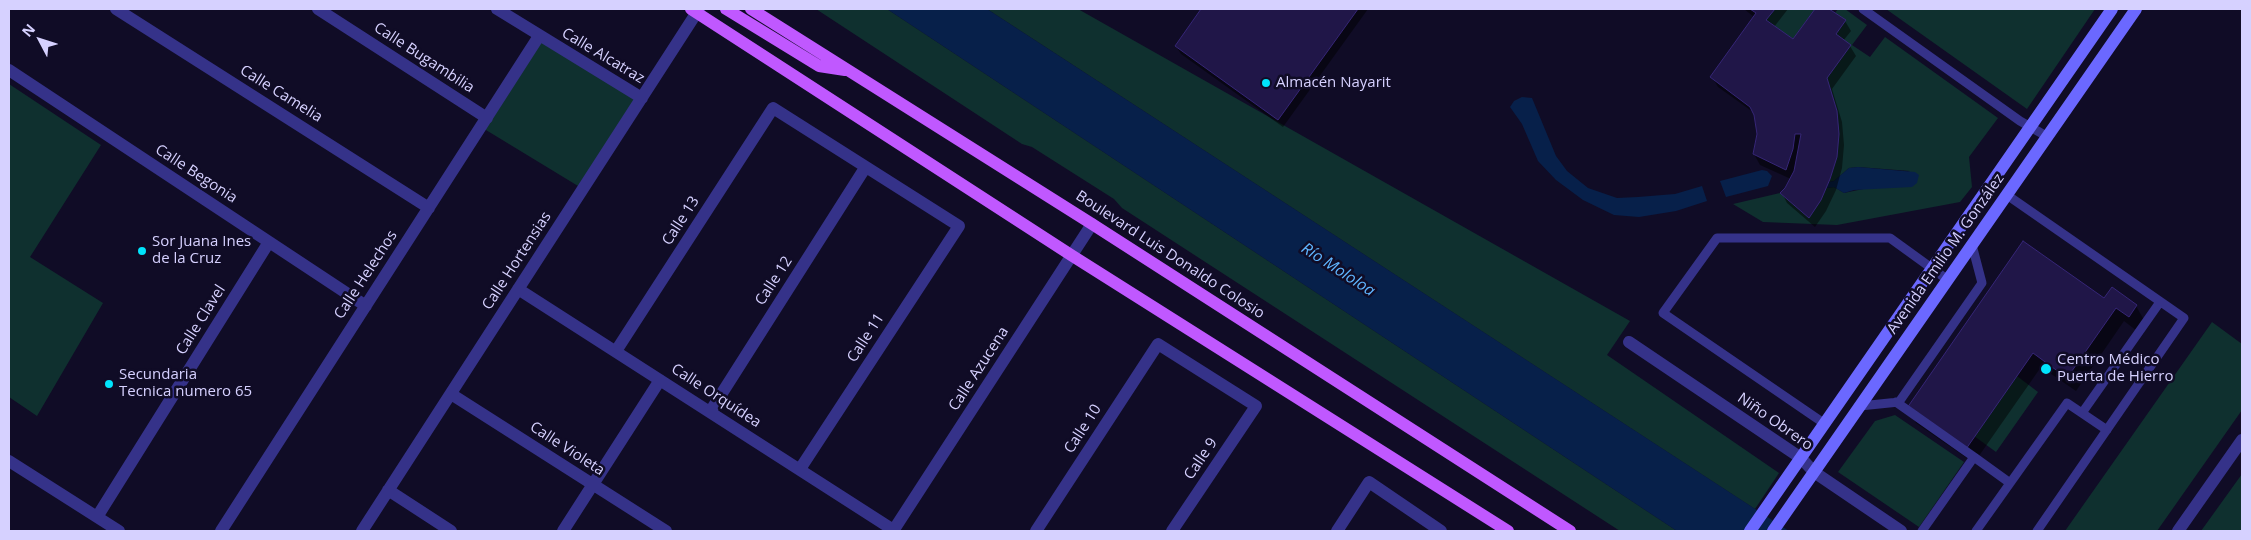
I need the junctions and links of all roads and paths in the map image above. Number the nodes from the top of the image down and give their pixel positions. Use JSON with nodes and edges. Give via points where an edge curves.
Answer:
{"nodes":[{"id":1,"x":116,"y":9,"type":"edge"},
{"id":2,"x":318,"y":9,"type":"edge"},
{"id":3,"x":497,"y":9,"type":"edge"},
{"id":4,"x":726,"y":9,"type":"edge"},
{"id":5,"x":751,"y":9,"type":"edge"},
{"id":6,"x":1863,"y":9,"type":"edge"},
{"id":7,"x":2112,"y":9,"type":"edge"},
{"id":8,"x":2136,"y":9,"type":"edge"},
{"id":9,"x":698,"y":10,"type":"edge"},
{"id":10,"x":540,"y":36,"type":"junction"},
{"id":11,"x":9,"y":70,"type":"edge"},
{"id":12,"x":847,"y":70,"type":"junction"},
{"id":13,"x":642,"y":98,"type":"junction"},
{"id":14,"x":487,"y":118,"type":"junction"},
{"id":15,"x":2031,"y":126,"type":"junction"},
{"id":16,"x":2048,"y":137,"type":"junction"},
{"id":17,"x":865,"y":168,"type":"junction"},
{"id":18,"x":2007,"y":195,"type":"junction"},
{"id":19,"x":429,"y":208,"type":"junction"},
{"id":20,"x":1092,"y":224,"type":"junction"},
{"id":21,"x":269,"y":242,"type":"junction"},
{"id":22,"x":1972,"y":245,"type":"junction"},
{"id":23,"x":1072,"y":255,"type":"junction"},
{"id":24,"x":1932,"y":268,"type":"junction"},
{"id":25,"x":1948,"y":280,"type":"junction"},
{"id":26,"x":518,"y":289,"type":"junction"},
{"id":27,"x":2160,"y":302,"type":"junction"},
{"id":28,"x":366,"y":306,"type":"junction"},
{"id":29,"x":1629,"y":342,"type":"dead end"},
{"id":30,"x":616,"y":351,"type":"junction"},
{"id":31,"x":660,"y":380,"type":"junction"},
{"id":32,"x":451,"y":394,"type":"junction"},
{"id":33,"x":1896,"y":402,"type":"junction"},
{"id":34,"x":1256,"y":406,"type":"joint"},
{"id":35,"x":1860,"y":406,"type":"junction"},
{"id":36,"x":710,"y":412,"type":"junction"},
{"id":37,"x":2082,"y":413,"type":"junction"},
{"id":38,"x":1825,"y":424,"type":"junction"},
{"id":39,"x":2107,"y":430,"type":"junction"},
{"id":40,"x":2242,"y":440,"type":"edge"},
{"id":41,"x":1974,"y":457,"type":"junction"},
{"id":42,"x":1801,"y":458,"type":"junction"},
{"id":43,"x":9,"y":461,"type":"edge"},
{"id":44,"x":800,"y":469,"type":"junction"},
{"id":45,"x":1814,"y":472,"type":"junction"},
{"id":46,"x":2010,"y":483,"type":"junction"},
{"id":47,"x":593,"y":485,"type":"junction"},
{"id":48,"x":388,"y":490,"type":"junction"},
{"id":49,"x":97,"y":517,"type":"junction"},
{"id":50,"x":119,"y":531,"type":"edge"},
{"id":51,"x":221,"y":531,"type":"edge"},
{"id":52,"x":362,"y":531,"type":"edge"},
{"id":53,"x":451,"y":531,"type":"edge"},
{"id":54,"x":563,"y":531,"type":"edge"},
{"id":55,"x":666,"y":531,"type":"edge"},
{"id":56,"x":894,"y":531,"type":"edge"},
{"id":57,"x":1036,"y":531,"type":"edge"},
{"id":58,"x":1172,"y":531,"type":"edge"},
{"id":59,"x":1337,"y":531,"type":"edge"},
{"id":60,"x":1442,"y":531,"type":"edge"},
{"id":61,"x":1508,"y":531,"type":"edge"},
{"id":62,"x":1570,"y":531,"type":"edge"},
{"id":63,"x":1750,"y":531,"type":"edge"},
{"id":64,"x":1773,"y":531,"type":"edge"},
{"id":65,"x":1901,"y":531,"type":"edge"},
{"id":66,"x":1922,"y":531,"type":"edge"},
{"id":67,"x":1976,"y":531,"type":"edge"},
{"id":68,"x":2037,"y":531,"type":"edge"},
{"id":69,"x":2178,"y":531,"type":"edge"}],
"edges":[{"from":1,"to":19,"type":"street","name":"Calle Camelia"},
{"from":2,"to":14,"type":"street","name":"Calle Bugambilia"},
{"from":3,"to":10,"type":"street","name":"Calle Alcatraz"},
{"from":4,"to":12,"type":"main road","via":[[819,66]]},
{"from":5,"to":12,"type":"main road","name":"Boulevard Luis Donaldo Colosio"},
{"from":6,"to":15,"type":"lane"},
{"from":7,"to":15,"type":"main road","name":"Avenida Emilio M. González"},
{"from":8,"to":16,"type":"main road","name":"Avenida Emilio M. González"},
{"from":9,"to":13,"type":"street","name":"Calle Hortensias"},
{"from":9,"to":23,"type":"main road"},
{"from":10,"to":13,"type":"street","name":"Calle Alcatraz"},
{"from":10,"to":14,"type":"street","name":"Calle Helechos"},
{"from":11,"to":21,"type":"street","name":"Calle Begonia"},
{"from":12,"to":20,"type":"main road","name":"Boulevard Luis Donaldo Colosio"},
{"from":13,"to":26,"type":"street","name":"Calle Hortensias"},
{"from":14,"to":19,"type":"street","name":"Calle Helechos"},
{"from":15,"to":16,"type":"lane"},
{"from":15,"to":24,"type":"main road","name":"Avenida Emilio M. González"},
{"from":16,"to":18,"type":"main road","name":"Avenida Emilio M. González"},
{"from":17,"to":30,"type":"street","name":"Calle 13","via":[[773,108]]},
{"from":17,"to":36,"type":"street","name":"Calle 12"},
{"from":17,"to":44,"type":"street","name":"Calle 11","via":[[959,226]]},
{"from":18,"to":22,"type":"main road","name":"Avenida Emilio M. González"},
{"from":18,"to":27,"type":"lane"},
{"from":19,"to":28,"type":"street","name":"Calle Helechos"},
{"from":20,"to":23,"type":"street","name":"Calle Azucena"},
{"from":20,"to":62,"type":"main road","name":"Boulevard Luis Donaldo Colosio"},
{"from":21,"to":28,"type":"street","name":"Calle Begonia"},
{"from":21,"to":49,"type":"street","name":"Calle Clavel"},
{"from":22,"to":25,"type":"main road","name":"Avenida Emilio M. González"},
{"from":22,"to":33,"type":"lane","via":[[1982,283]]},
{"from":23,"to":56,"type":"street","name":"Calle Azucena"},
{"from":23,"to":61,"type":"main road"},
{"from":24,"to":25,"type":"lane"},
{"from":24,"to":38,"type":"main road","name":"Avenida Emilio M. González"},
{"from":24,"to":38,"type":"lane","via":[[1890,238],[1717,238],[1663,313]]},
{"from":25,"to":35,"type":"main road","name":"Avenida Emilio M. González"},
{"from":26,"to":30,"type":"street","name":"Calle Orquídea"},
{"from":26,"to":32,"type":"street","name":"Calle Hortensias"},
{"from":27,"to":37,"type":"lane"},
{"from":27,"to":39,"type":"lane","via":[[2184,318]]},
{"from":28,"to":51,"type":"street","name":"Calle Helechos"},
{"from":29,"to":42,"type":"street","name":"Niño Obrero"},
{"from":30,"to":31,"type":"street","name":"Calle Orquídea"},
{"from":31,"to":36,"type":"street","name":"Calle Orquídea"},
{"from":31,"to":47,"type":"street"},
{"from":32,"to":47,"type":"street","name":"Calle Violeta"},
{"from":32,"to":48,"type":"street","name":"Calle Hortensias"},
{"from":33,"to":35,"type":"lane"},
{"from":33,"to":41,"type":"lane"},
{"from":34,"to":57,"type":"street","name":"Calle 10","via":[[1158,344]]},
{"from":34,"to":58,"type":"street","name":"Calle 9"},
{"from":35,"to":45,"type":"main road","name":"Avenida Emilio M. González"},
{"from":36,"to":44,"type":"street","name":"Calle Orquídea"},
{"from":37,"to":39,"type":"lane"},
{"from":37,"to":46,"type":"lane","via":[[2067,403]]},
{"from":38,"to":42,"type":"main road","name":"Avenida Emilio M. González"},
{"from":39,"to":68,"type":"lane"},
{"from":40,"to":69,"type":"street"},
{"from":41,"to":46,"type":"lane"},
{"from":41,"to":66,"type":"lane"},
{"from":42,"to":45,"type":"street","name":"Niño Obrero"},
{"from":42,"to":63,"type":"main road","name":"Avenida Emilio M. González"},
{"from":43,"to":49,"type":"street"},
{"from":44,"to":56,"type":"street","name":"Calle Orquídea"},
{"from":45,"to":64,"type":"main road","name":"Avenida Emilio M. González"},
{"from":45,"to":65,"type":"street","name":"Niño Obrero"},
{"from":46,"to":67,"type":"lane"},
{"from":47,"to":54,"type":"street"},
{"from":47,"to":55,"type":"street","name":"Calle Violeta"},
{"from":48,"to":52,"type":"street","name":"Calle Hortensias"},
{"from":48,"to":53,"type":"street"},
{"from":49,"to":50,"type":"street"},
{"from":59,"to":60,"type":"street","via":[[1369,482]]}]}
